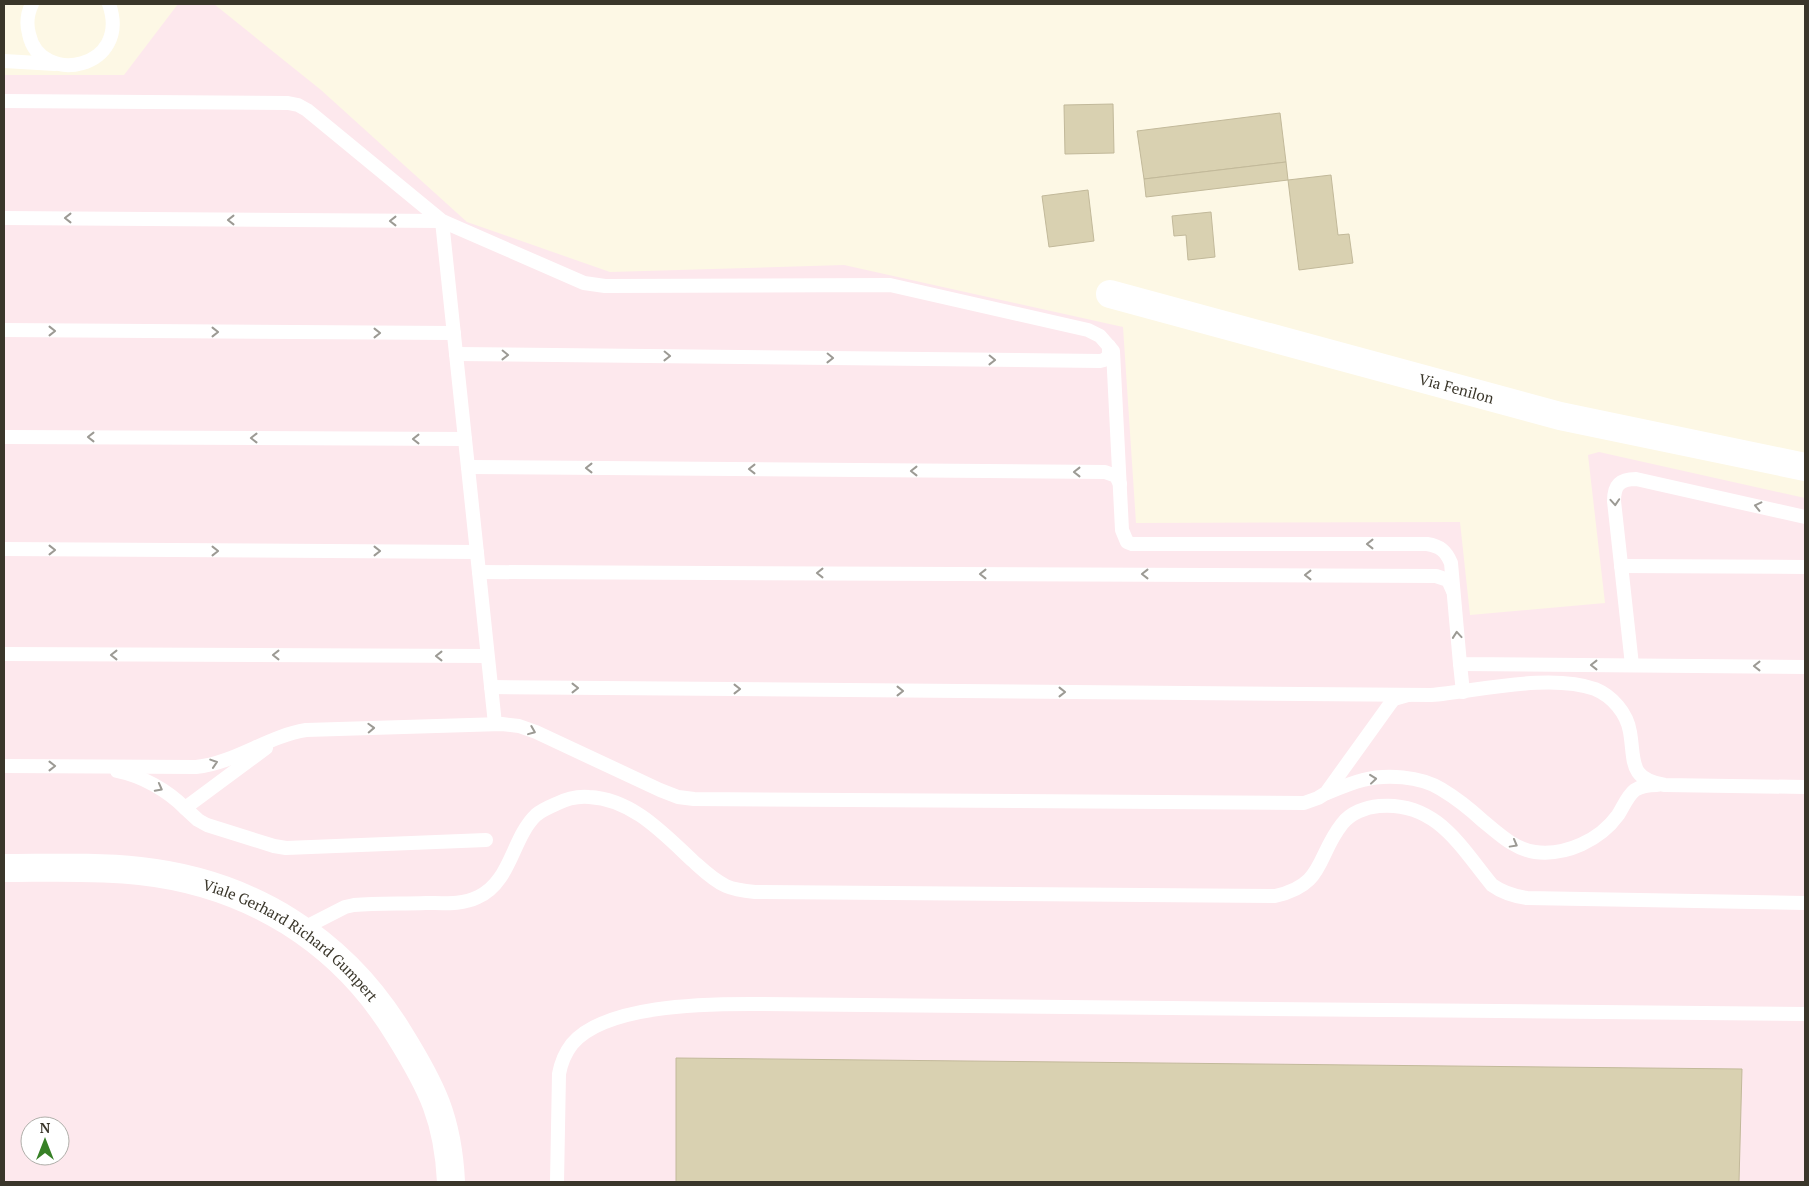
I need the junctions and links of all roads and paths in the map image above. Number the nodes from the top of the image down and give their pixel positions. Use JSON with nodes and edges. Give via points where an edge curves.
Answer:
{"nodes":[{"id":1,"x":32,"y":4,"type":"edge"},
{"id":2,"x":109,"y":4,"type":"edge"},
{"id":3,"x":4,"y":61,"type":"edge"},
{"id":4,"x":62,"y":65,"type":"junction"},
{"id":5,"x":4,"y":102,"type":"edge"},
{"id":6,"x":4,"y":218,"type":"edge"},
{"id":7,"x":442,"y":221,"type":"junction"},
{"id":8,"x":1110,"y":294,"type":"dead end"},
{"id":9,"x":4,"y":330,"type":"edge"},
{"id":10,"x":454,"y":333,"type":"junction"},
{"id":11,"x":1109,"y":346,"type":"junction"},
{"id":12,"x":456,"y":354,"type":"junction"},
{"id":13,"x":4,"y":437,"type":"edge"},
{"id":14,"x":465,"y":439,"type":"junction"},
{"id":15,"x":468,"y":467,"type":"junction"},
{"id":16,"x":1805,"y":467,"type":"edge"},
{"id":17,"x":1120,"y":484,"type":"junction"},
{"id":18,"x":1805,"y":517,"type":"edge"},
{"id":19,"x":4,"y":549,"type":"edge"},
{"id":20,"x":477,"y":552,"type":"junction"},
{"id":21,"x":1621,"y":566,"type":"junction"},
{"id":22,"x":1805,"y":567,"type":"edge"},
{"id":23,"x":479,"y":572,"type":"junction"},
{"id":24,"x":1453,"y":592,"type":"junction"},
{"id":25,"x":4,"y":654,"type":"edge"},
{"id":26,"x":488,"y":656,"type":"junction"},
{"id":27,"x":1460,"y":664,"type":"junction"},
{"id":28,"x":1632,"y":665,"type":"junction"},
{"id":29,"x":1805,"y":667,"type":"edge"},
{"id":30,"x":491,"y":687,"type":"junction"},
{"id":31,"x":1463,"y":692,"type":"junction"},
{"id":32,"x":1408,"y":695,"type":"junction"},
{"id":33,"x":495,"y":724,"type":"junction"},
{"id":34,"x":283,"y":736,"type":"junction"},
{"id":35,"x":4,"y":766,"type":"edge"},
{"id":36,"x":97,"y":766,"type":"junction"},
{"id":37,"x":1665,"y":786,"type":"junction"},
{"id":38,"x":1805,"y":788,"type":"edge"},
{"id":39,"x":1326,"y":793,"type":"junction"},
{"id":40,"x":185,"y":808,"type":"junction"},
{"id":41,"x":486,"y":840,"type":"dead end"},
{"id":42,"x":4,"y":868,"type":"edge"},
{"id":43,"x":1805,"y":903,"type":"edge"},
{"id":44,"x":302,"y":929,"type":"junction"},
{"id":45,"x":1805,"y":1014,"type":"edge"},
{"id":46,"x":451,"y":1182,"type":"edge"},
{"id":47,"x":557,"y":1182,"type":"edge"}],
"edges":[{"from":1,"to":4,"type":"lane","via":[[27,24],[30,38],[37,50]]},
{"from":2,"to":4,"type":"lane","via":[[113,29],[101,53],[90,61]]},
{"from":3,"to":4,"type":"lane"},
{"from":5,"to":7,"type":"lane","via":[[298,105]]},
{"from":7,"to":6,"type":"lane","one_way":true},
{"from":7,"to":10,"type":"lane"},
{"from":7,"to":11,"type":"lane","via":[[584,283],[605,286],[890,285],[1088,330]]},
{"from":8,"to":16,"type":"street","name":"Via Fenilon","via":[[1560,416]]},
{"from":9,"to":10,"type":"lane","one_way":true},
{"from":10,"to":12,"type":"lane"},
{"from":12,"to":11,"type":"lane","one_way":true,"via":[[1100,361],[1109,356]]},
{"from":11,"to":17,"type":"lane","via":[[1114,361]]},
{"from":12,"to":14,"type":"lane"},
{"from":14,"to":13,"type":"lane","one_way":true},
{"from":14,"to":15,"type":"lane"},
{"from":17,"to":15,"type":"lane","one_way":true,"via":[[1116,476],[1105,472]]},
{"from":15,"to":20,"type":"lane"},
{"from":24,"to":17,"type":"lane","one_way":true,"via":[[1451,563],[1448,555],[1436,545],[1132,544],[1127,542],[1122,530]]},
{"from":18,"to":21,"type":"lane","one_way":true,"via":[[1628,479],[1614,492]]},
{"from":19,"to":20,"type":"lane","one_way":true},
{"from":20,"to":23,"type":"lane"},
{"from":21,"to":22,"type":"lane"},
{"from":21,"to":28,"type":"lane"},
{"from":24,"to":23,"type":"lane","one_way":true,"via":[[1448,580],[1436,576]]},
{"from":23,"to":26,"type":"lane"},
{"from":27,"to":24,"type":"lane","one_way":true},
{"from":26,"to":25,"type":"lane","one_way":true},
{"from":26,"to":30,"type":"lane"},
{"from":28,"to":27,"type":"lane","one_way":true},
{"from":27,"to":31,"type":"lane"},
{"from":29,"to":28,"type":"lane","one_way":true},
{"from":30,"to":32,"type":"lane","one_way":true},
{"from":30,"to":33,"type":"lane"},
{"from":31,"to":32,"type":"lane"},
{"from":31,"to":37,"type":"lane","via":[[1528,684],[1580,685],[1595,689],[1609,697],[1625,718],[1638,772],[1646,780]]},
{"from":32,"to":39,"type":"lane","via":[[1394,699]]},
{"from":34,"to":33,"type":"lane","one_way":true,"via":[[306,730]]},
{"from":33,"to":39,"type":"lane","one_way":true,"via":[[519,726],[536,732],[660,790],[694,799],[1304,803]]},
{"from":36,"to":34,"type":"lane","one_way":true,"via":[[210,765]]},
{"from":34,"to":40,"type":"lane"},
{"from":35,"to":36,"type":"lane","one_way":true},
{"from":36,"to":40,"type":"lane","one_way":true,"via":[[148,782],[170,794]]},
{"from":37,"to":38,"type":"lane"},
{"from":39,"to":37,"type":"lane","one_way":true,"via":[[1378,778],[1427,783],[1467,806],[1520,848],[1548,852],[1576,847],[1595,837],[1608,826],[1633,790]]},
{"from":40,"to":41,"type":"lane","via":[[207,825],[286,848]]},
{"from":42,"to":44,"type":"street","name":"Viale Gerhard Richard Gumpert","via":[[90,868],[181,877],[255,902]]},
{"from":43,"to":44,"type":"lane","via":[[1512,896],[1492,885],[1441,824],[1418,810],[1390,805],[1362,810],[1350,816],[1335,834],[1310,880],[1289,893],[1275,896],[755,892],[725,886],[711,877],[633,810],[604,799],[577,797],[561,801],[536,815],[498,881],[478,897],[456,903],[354,905]]},
{"from":44,"to":46,"type":"street","name":"Viale Gerhard Richard Gumpert","via":[[340,960],[367,988],[412,1055],[437,1103],[444,1125]]},
{"from":45,"to":47,"type":"lane","via":[[761,1004],[710,1004],[649,1011],[597,1025],[581,1035],[567,1051],[559,1074]]}]}
